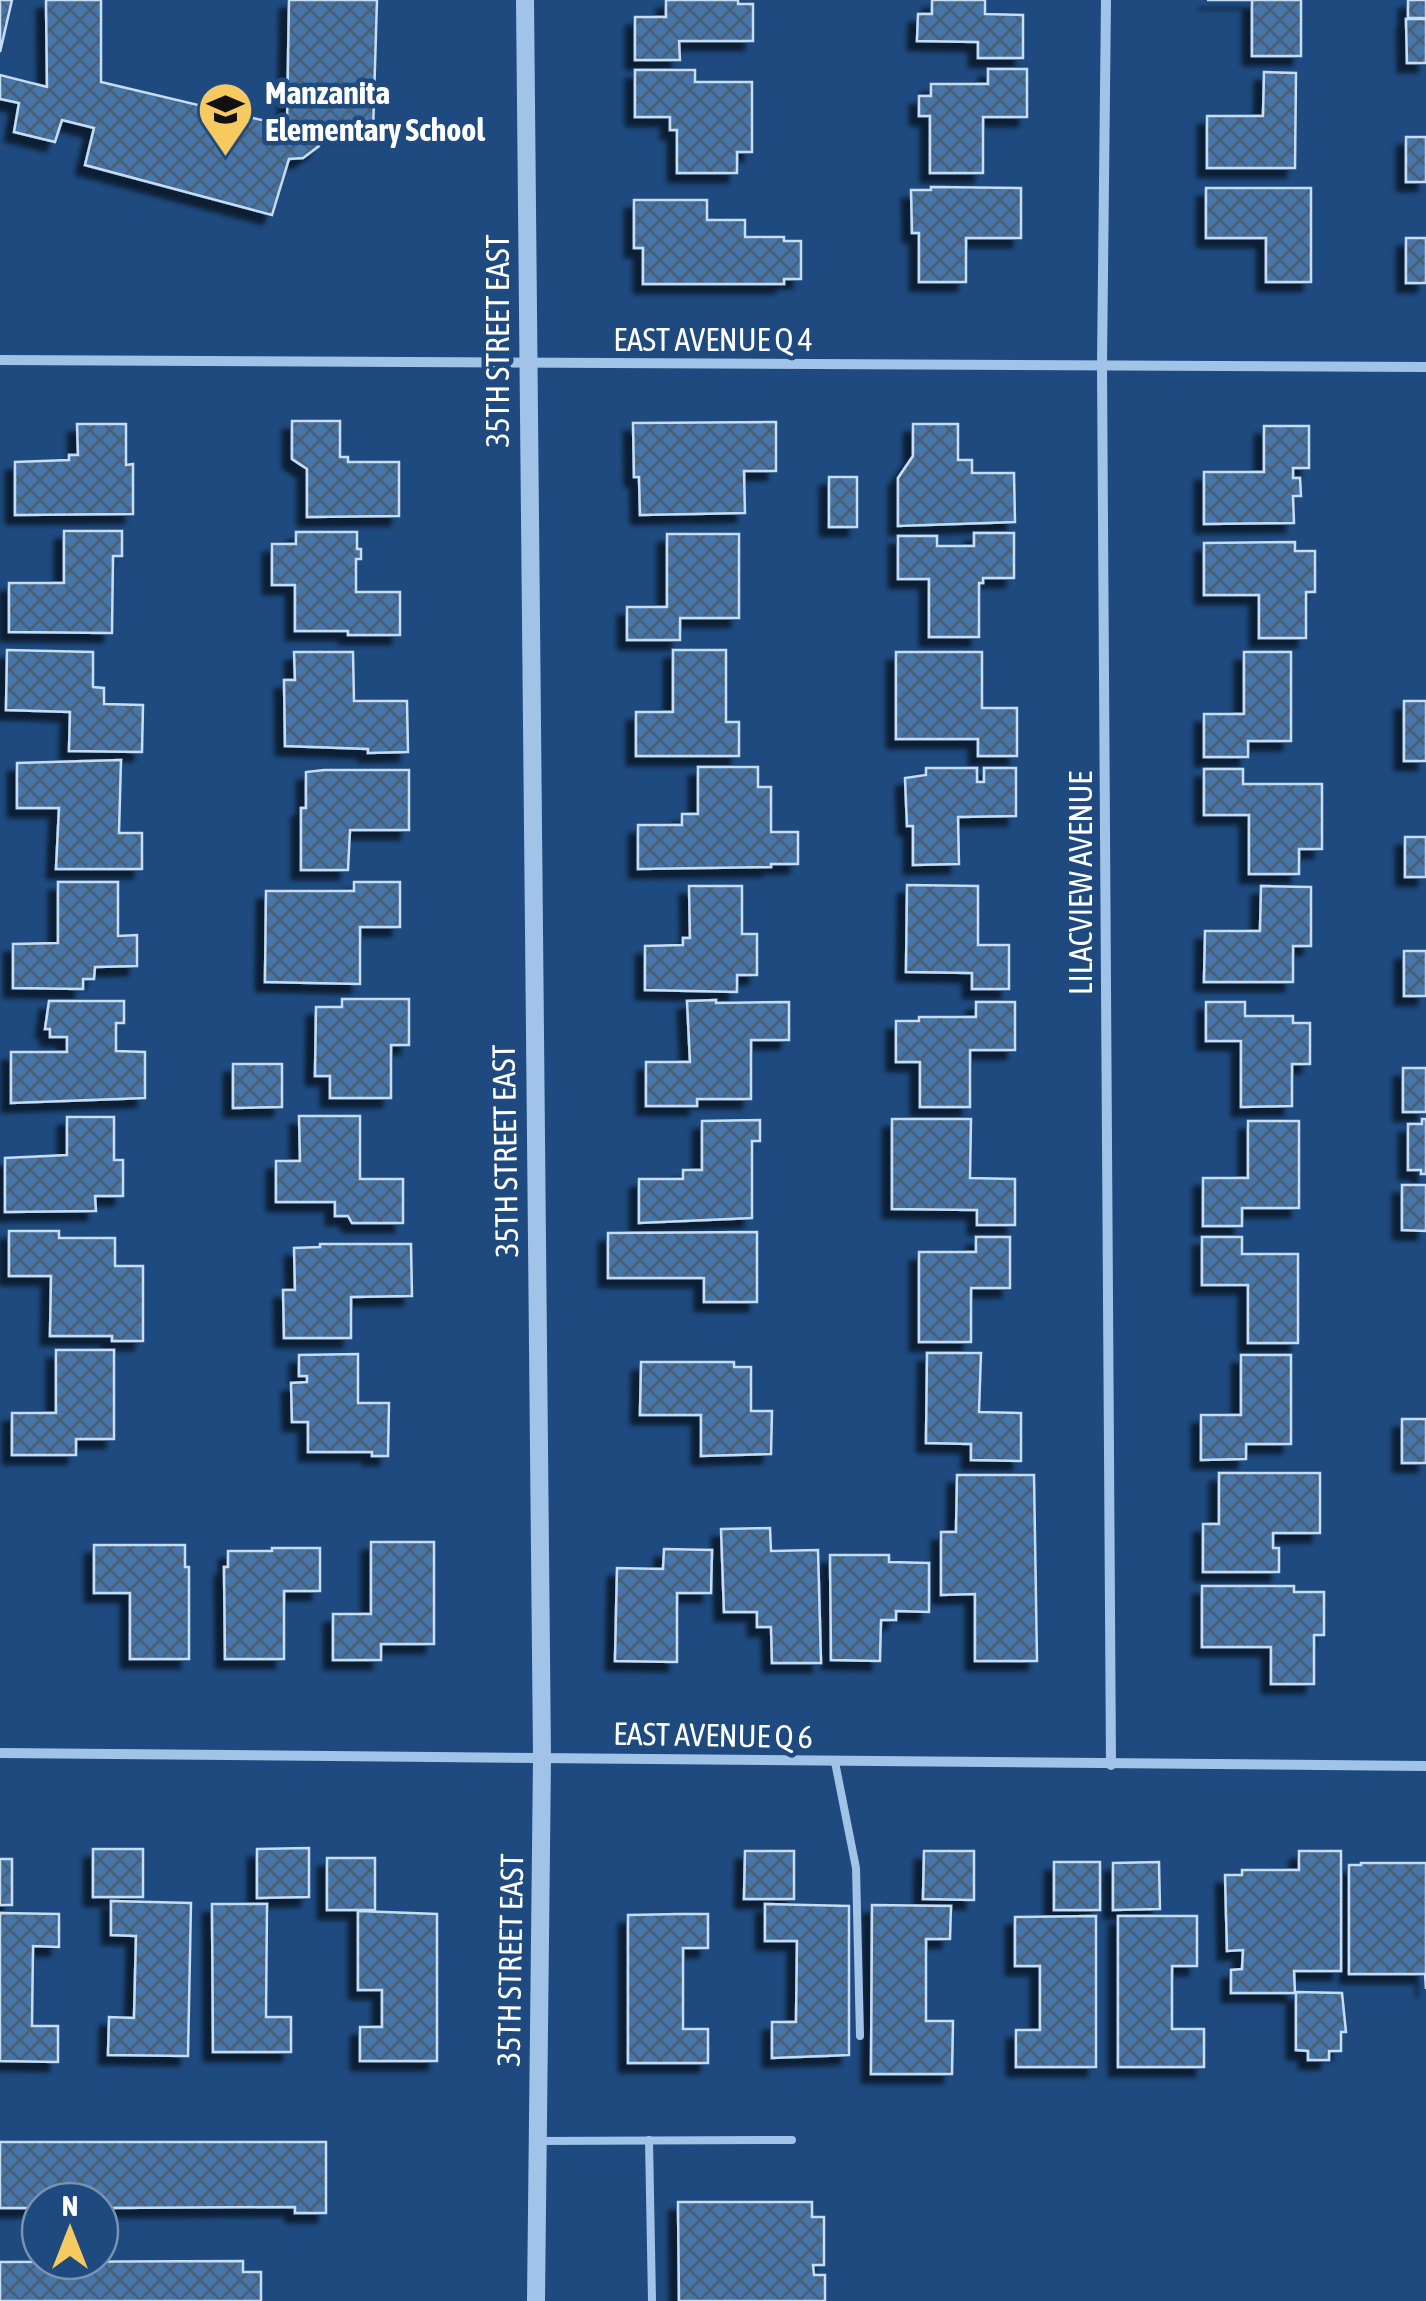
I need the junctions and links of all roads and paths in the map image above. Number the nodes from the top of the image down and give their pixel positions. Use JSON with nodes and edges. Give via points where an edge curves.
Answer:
{"nodes":[{"id":1,"x":525,"y":0,"type":"edge"},
{"id":2,"x":1106,"y":0,"type":"edge"},
{"id":3,"x":0,"y":360,"type":"edge"},
{"id":4,"x":527,"y":364,"type":"junction"},
{"id":5,"x":1102,"y":365,"type":"junction"},
{"id":6,"x":1426,"y":367,"type":"edge"},
{"id":7,"x":0,"y":1752,"type":"edge"},
{"id":8,"x":542,"y":1758,"type":"junction"},
{"id":9,"x":834,"y":1762,"type":"junction"},
{"id":10,"x":1111,"y":1765,"type":"junction"},
{"id":11,"x":1426,"y":1766,"type":"edge"},
{"id":12,"x":860,"y":2036,"type":"dead end"},
{"id":13,"x":649,"y":2140,"type":"junction"},
{"id":14,"x":792,"y":2140,"type":"dead end"},
{"id":15,"x":538,"y":2141,"type":"junction"},
{"id":16,"x":536,"y":2301,"type":"edge"},
{"id":17,"x":652,"y":2301,"type":"edge"}],
"edges":[{"from":1,"to":4,"type":"street","name":"35TH STREET EAST"},
{"from":2,"to":5,"type":"street","name":"LILACVIEW AVENUE"},
{"from":3,"to":4,"type":"street","name":"EAST AVENUE Q 4"},
{"from":4,"to":5,"type":"street","name":"EAST AVENUE Q 4"},
{"from":4,"to":8,"type":"street","name":"35TH STREET EAST"},
{"from":5,"to":6,"type":"street","name":"EAST AVENUE Q 4"},
{"from":5,"to":10,"type":"street","name":"LILACVIEW AVENUE"},
{"from":7,"to":8,"type":"street","name":"EAST AVENUE Q 6"},
{"from":8,"to":9,"type":"street","name":"EAST AVENUE Q 6"},
{"from":8,"to":15,"type":"street","name":"35TH STREET EAST"},
{"from":9,"to":10,"type":"street","name":"EAST AVENUE Q 6"},
{"from":9,"to":12,"type":"lane","via":[[856,1868]]},
{"from":10,"to":11,"type":"street","name":"EAST AVENUE Q 6"},
{"from":13,"to":14,"type":"lane"},
{"from":13,"to":15,"type":"lane"},
{"from":13,"to":17,"type":"lane"},
{"from":15,"to":16,"type":"street","name":"35TH STREET EAST"}]}
